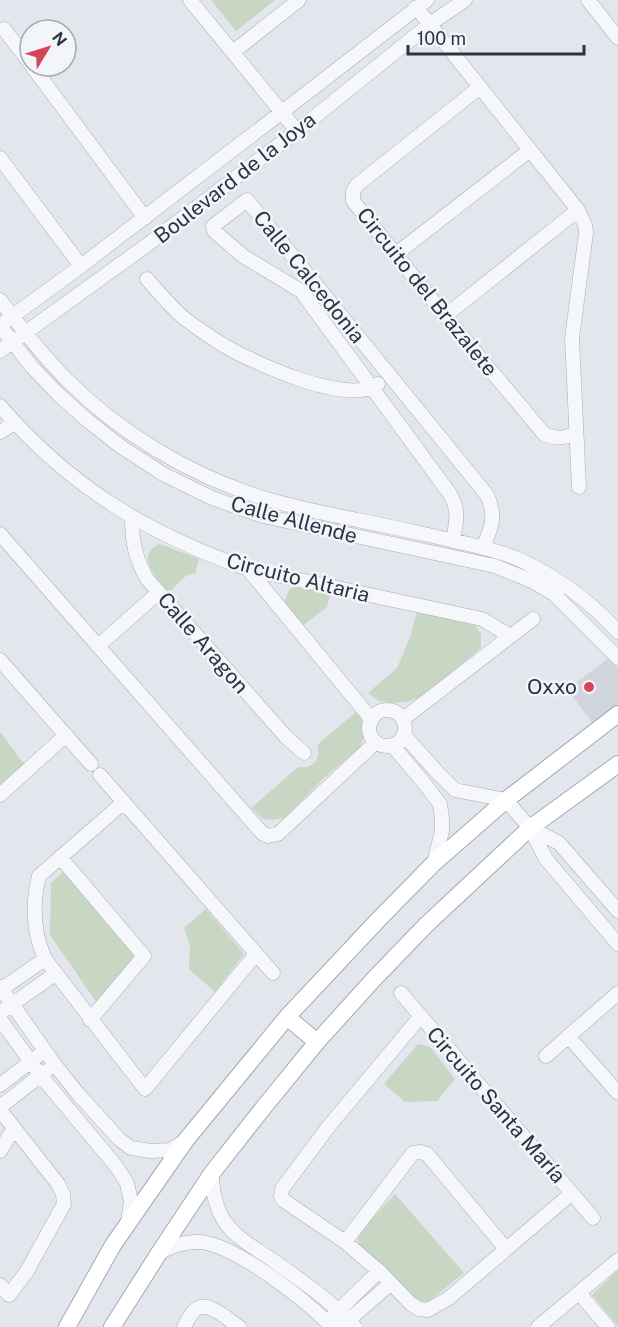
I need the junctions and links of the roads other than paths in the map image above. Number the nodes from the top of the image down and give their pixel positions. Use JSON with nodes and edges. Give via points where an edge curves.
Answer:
{"nodes":[{"id":1,"x":190,"y":0,"type":"edge"},
{"id":2,"x":299,"y":0,"type":"edge"},
{"id":3,"x":465,"y":0,"type":"edge"},
{"id":4,"x":588,"y":0,"type":"edge"},
{"id":5,"x":421,"y":4,"type":"edge"},
{"id":6,"x":430,"y":24,"type":"junction"},
{"id":7,"x":4,"y":28,"type":"dead end"},
{"id":8,"x":618,"y":38,"type":"edge"},
{"id":9,"x":18,"y":47,"type":"edge"},
{"id":10,"x":233,"y":52,"type":"junction"},
{"id":11,"x":41,"y":78,"type":"edge"},
{"id":12,"x":480,"y":87,"type":"junction"},
{"id":13,"x":282,"y":112,"type":"junction"},
{"id":14,"x":297,"y":131,"type":"junction"},
{"id":15,"x":530,"y":150,"type":"junction"},
{"id":16,"x":0,"y":158,"type":"edge"},
{"id":17,"x":578,"y":210,"type":"junction"},
{"id":18,"x":145,"y":218,"type":"junction"},
{"id":19,"x":396,"y":254,"type":"junction"},
{"id":20,"x":81,"y":266,"type":"junction"},
{"id":21,"x":147,"y":279,"type":"dead end"},
{"id":22,"x":312,"y":281,"type":"junction"},
{"id":23,"x":301,"y":291,"type":"junction"},
{"id":24,"x":0,"y":300,"type":"edge"},
{"id":25,"x":445,"y":316,"type":"junction"},
{"id":26,"x":13,"y":317,"type":"junction"},
{"id":27,"x":0,"y":325,"type":"edge"},
{"id":28,"x":24,"y":333,"type":"junction"},
{"id":29,"x":12,"y":341,"type":"junction"},
{"id":30,"x":0,"y":351,"type":"edge"},
{"id":31,"x":390,"y":376,"type":"junction"},
{"id":32,"x":373,"y":388,"type":"junction"},
{"id":33,"x":0,"y":406,"type":"edge"},
{"id":34,"x":15,"y":423,"type":"junction"},
{"id":35,"x":0,"y":432,"type":"edge"},
{"id":36,"x":576,"y":433,"type":"junction"},
{"id":37,"x":579,"y":487,"type":"dead end"},
{"id":38,"x":132,"y":517,"type":"junction"},
{"id":39,"x":0,"y":534,"type":"edge"},
{"id":40,"x":453,"y":541,"type":"junction"},
{"id":41,"x":483,"y":548,"type":"junction"},
{"id":42,"x":248,"y":569,"type":"junction"},
{"id":43,"x":158,"y":593,"type":"junction"},
{"id":44,"x":533,"y":619,"type":"dead end"},
{"id":45,"x":618,"y":632,"type":"edge"},
{"id":46,"x":510,"y":636,"type":"junction"},
{"id":47,"x":98,"y":646,"type":"junction"},
{"id":48,"x":618,"y":658,"type":"edge"},
{"id":49,"x":3,"y":670,"type":"edge"},
{"id":50,"x":618,"y":714,"type":"edge"},
{"id":51,"x":403,"y":719,"type":"junction"},
{"id":52,"x":372,"y":720,"type":"junction"},
{"id":53,"x":66,"y":735,"type":"junction"},
{"id":54,"x":404,"y":735,"type":"junction"},
{"id":55,"x":376,"y":742,"type":"junction"},
{"id":56,"x":392,"y":745,"type":"junction"},
{"id":57,"x":304,"y":753,"type":"dead end"},
{"id":58,"x":426,"y":760,"type":"junction"},
{"id":59,"x":618,"y":764,"type":"edge"},
{"id":60,"x":414,"y":770,"type":"junction"},
{"id":61,"x":455,"y":790,"type":"junction"},
{"id":62,"x":0,"y":795,"type":"edge"},
{"id":63,"x":506,"y":800,"type":"junction"},
{"id":64,"x":124,"y":802,"type":"junction"},
{"id":65,"x":440,"y":804,"type":"junction"},
{"id":66,"x":530,"y":828,"type":"junction"},
{"id":67,"x":60,"y":857,"type":"junction"},
{"id":68,"x":434,"y":863,"type":"junction"},
{"id":69,"x":618,"y":911,"type":"edge"},
{"id":70,"x":616,"y":936,"type":"edge"},
{"id":71,"x":256,"y":954,"type":"junction"},
{"id":72,"x":45,"y":959,"type":"junction"},
{"id":73,"x":273,"y":973,"type":"dead end"},
{"id":74,"x":55,"y":974,"type":"junction"},
{"id":75,"x":0,"y":988,"type":"edge"},
{"id":76,"x":400,"y":993,"type":"dead end"},
{"id":77,"x":618,"y":993,"type":"edge"},
{"id":78,"x":12,"y":1005,"type":"junction"},
{"id":79,"x":0,"y":1013,"type":"edge"},
{"id":80,"x":287,"y":1017,"type":"junction"},
{"id":81,"x":420,"y":1017,"type":"junction"},
{"id":82,"x":0,"y":1019,"type":"edge"},
{"id":83,"x":90,"y":1020,"type":"junction"},
{"id":84,"x":568,"y":1036,"type":"junction"},
{"id":85,"x":316,"y":1041,"type":"junction"},
{"id":86,"x":45,"y":1051,"type":"junction"},
{"id":87,"x":546,"y":1056,"type":"dead end"},
{"id":88,"x":31,"y":1062,"type":"junction"},
{"id":89,"x":55,"y":1065,"type":"junction"},
{"id":90,"x":41,"y":1076,"type":"junction"},
{"id":91,"x":0,"y":1085,"type":"edge"},
{"id":92,"x":618,"y":1093,"type":"edge"},
{"id":93,"x":0,"y":1108,"type":"edge"},
{"id":94,"x":14,"y":1128,"type":"junction"},
{"id":95,"x":186,"y":1140,"type":"junction"},
{"id":96,"x":0,"y":1151,"type":"edge"},
{"id":97,"x":212,"y":1173,"type":"junction"},
{"id":98,"x":572,"y":1193,"type":"junction"},
{"id":99,"x":593,"y":1218,"type":"dead end"},
{"id":100,"x":128,"y":1223,"type":"junction"},
{"id":101,"x":345,"y":1242,"type":"junction"},
{"id":102,"x":506,"y":1249,"type":"junction"},
{"id":103,"x":159,"y":1253,"type":"junction"},
{"id":104,"x":618,"y":1260,"type":"edge"},
{"id":105,"x":379,"y":1270,"type":"junction"},
{"id":106,"x":391,"y":1283,"type":"junction"},
{"id":107,"x":4,"y":1290,"type":"edge"},
{"id":108,"x":579,"y":1293,"type":"junction"},
{"id":109,"x":346,"y":1321,"type":"edge"},
{"id":110,"x":329,"y":1325,"type":"edge"},
{"id":111,"x":67,"y":1327,"type":"edge"},
{"id":112,"x":112,"y":1327,"type":"edge"},
{"id":113,"x":184,"y":1327,"type":"edge"},
{"id":114,"x":239,"y":1327,"type":"edge"},
{"id":115,"x":538,"y":1327,"type":"edge"},
{"id":116,"x":608,"y":1327,"type":"edge"}],
"edges":[{"from":1,"to":10,"type":"street"},
{"from":2,"to":10,"type":"street"},
{"from":3,"to":6,"type":"street","name":"Boulevard de la Joya"},
{"from":4,"to":8,"type":"street"},
{"from":5,"to":6,"type":"street"},
{"from":5,"to":13,"type":"street","name":"Boulevard de la Joya"},
{"from":6,"to":12,"type":"street"},
{"from":6,"to":14,"type":"street","name":"Boulevard de la Joya"},
{"from":7,"to":9,"type":"street"},
{"from":10,"to":13,"type":"street"},
{"from":11,"to":18,"type":"street"},
{"from":12,"to":15,"type":"street"},
{"from":12,"to":19,"type":"street","name":"Circuito del Brazalete","via":[[355,189],[353,201]]},
{"from":13,"to":14,"type":"street"},
{"from":13,"to":18,"type":"street","name":"Boulevard de la Joya"},
{"from":14,"to":28,"type":"street","name":"Boulevard de la Joya"},
{"from":15,"to":17,"type":"street"},
{"from":15,"to":19,"type":"street"},
{"from":16,"to":20,"type":"street"},
{"from":17,"to":25,"type":"street"},
{"from":17,"to":36,"type":"street","via":[[586,233],[572,338]]},
{"from":18,"to":20,"type":"street","name":"Boulevard de la Joya"},
{"from":19,"to":25,"type":"street","name":"Circuito del Brazalete"},
{"from":20,"to":26,"type":"street","name":"Boulevard de la Joya"},
{"from":21,"to":32,"type":"street","via":[[184,318],[260,364],[340,390]]},
{"from":22,"to":23,"type":"street"},
{"from":22,"to":23,"type":"street","name":"Calle Calcedonia","via":[[248,200],[213,226],[243,256]]},
{"from":22,"to":31,"type":"street","name":"Calle Calcedonia"},
{"from":23,"to":32,"type":"street","name":"Calle Calcedonia"},
{"from":24,"to":26,"type":"street","name":"Calle Allende"},
{"from":25,"to":36,"type":"street","name":"Circuito del Brazalete","via":[[545,435],[561,438]]},
{"from":26,"to":27,"type":"street","name":"Boulevard de la Joya"},
{"from":26,"to":28,"type":"street","name":"Calle Allende"},
{"from":27,"to":29,"type":"street","name":"Calle Allende"},
{"from":28,"to":29,"type":"street","name":"Boulevard de la Joya"},
{"from":28,"to":40,"type":"street","name":"Calle Allende","via":[[99,409],[173,460],[219,482],[300,508]]},
{"from":29,"to":30,"type":"street","name":"Boulevard de la Joya"},
{"from":29,"to":48,"type":"street","name":"Calle Allende","via":[[32,367],[87,420],[163,474],[262,516],[495,566],[554,594]]},
{"from":31,"to":32,"type":"street"},
{"from":31,"to":41,"type":"street","name":"Calle Calcedonia","via":[[487,495],[493,520]]},
{"from":32,"to":40,"type":"street","name":"Calle Calcedonia","via":[[454,501],[457,519]]},
{"from":33,"to":34,"type":"street","name":"Circuito Altaria"},
{"from":34,"to":35,"type":"street"},
{"from":34,"to":38,"type":"street","name":"Circuito Altaria","via":[[81,483]]},
{"from":36,"to":37,"type":"street"},
{"from":38,"to":42,"type":"street","name":"Circuito Altaria","via":[[175,540]]},
{"from":38,"to":43,"type":"street","name":"Calle Aragon","via":[[132,538],[139,564]]},
{"from":39,"to":47,"type":"street"},
{"from":40,"to":41,"type":"street","name":"Calle Allende"},
{"from":41,"to":45,"type":"street","name":"Calle Allende","via":[[513,557],[553,578],[582,598]]},
{"from":42,"to":46,"type":"street","name":"Circuito Altaria","via":[[482,620]]},
{"from":42,"to":52,"type":"street"},
{"from":43,"to":47,"type":"street"},
{"from":43,"to":57,"type":"street","name":"Calle Aragon"},
{"from":44,"to":46,"type":"street"},
{"from":46,"to":51,"type":"street"},
{"from":47,"to":55,"type":"street","via":[[256,828],[268,836],[278,834]]},
{"from":49,"to":53,"type":"street"},
{"from":50,"to":63,"type":"main road"},
{"from":51,"to":52,"type":"street","via":[[387,710]]},
{"from":51,"to":54,"type":"street"},
{"from":52,"to":55,"type":"street","via":[[370,732]]},
{"from":53,"to":62,"type":"street"},
{"from":53,"to":64,"type":"street"},
{"from":54,"to":56,"type":"street"},
{"from":54,"to":58,"type":"street"},
{"from":55,"to":56,"type":"street"},
{"from":56,"to":60,"type":"street"},
{"from":58,"to":60,"type":"street"},
{"from":58,"to":61,"type":"street"},
{"from":59,"to":66,"type":"main road"},
{"from":60,"to":65,"type":"street"},
{"from":61,"to":63,"type":"street"},
{"from":61,"to":65,"type":"street"},
{"from":63,"to":66,"type":"street"},
{"from":63,"to":68,"type":"main road"},
{"from":64,"to":67,"type":"street"},
{"from":64,"to":71,"type":"street"},
{"from":65,"to":68,"type":"street","via":[[442,831]]},
{"from":66,"to":69,"type":"street","via":[[559,843]]},
{"from":66,"to":70,"type":"street","via":[[546,859]]},
{"from":66,"to":85,"type":"main road","via":[[426,925]]},
{"from":67,"to":72,"type":"street","via":[[39,876],[35,892],[36,935]]},
{"from":67,"to":83,"type":"street","via":[[144,956]]},
{"from":68,"to":80,"type":"main road"},
{"from":71,"to":73,"type":"street"},
{"from":71,"to":83,"type":"street","via":[[145,1089]]},
{"from":72,"to":74,"type":"street"},
{"from":72,"to":75,"type":"street"},
{"from":74,"to":78,"type":"street"},
{"from":74,"to":83,"type":"street"},
{"from":75,"to":78,"type":"street"},
{"from":76,"to":81,"type":"street","name":"Circuito Santa María"},
{"from":77,"to":84,"type":"street"},
{"from":78,"to":79,"type":"street"},
{"from":78,"to":86,"type":"street"},
{"from":80,"to":85,"type":"main road"},
{"from":80,"to":95,"type":"main road"},
{"from":81,"to":98,"type":"street","name":"Circuito Santa María"},
{"from":81,"to":101,"type":"street","name":"Circuito Santa María","via":[[329,1126],[281,1192],[285,1203]]},
{"from":82,"to":88,"type":"street"},
{"from":84,"to":87,"type":"street"},
{"from":84,"to":92,"type":"street"},
{"from":85,"to":97,"type":"main road"},
{"from":86,"to":88,"type":"street"},
{"from":86,"to":89,"type":"street"},
{"from":88,"to":90,"type":"street"},
{"from":88,"to":91,"type":"street"},
{"from":89,"to":90,"type":"street"},
{"from":89,"to":95,"type":"street","via":[[118,1139],[131,1148],[170,1150]]},
{"from":90,"to":93,"type":"street"},
{"from":90,"to":100,"type":"street","via":[[127,1183],[131,1201]]},
{"from":93,"to":94,"type":"street"},
{"from":94,"to":96,"type":"street"},
{"from":94,"to":107,"type":"street","via":[[58,1184],[64,1204],[27,1271]]},
{"from":95,"to":100,"type":"main road"},
{"from":97,"to":103,"type":"main road"},
{"from":97,"to":109,"type":"street","via":[[219,1212],[236,1235],[287,1271]]},
{"from":98,"to":99,"type":"street","name":"Circuito Santa María"},
{"from":98,"to":102,"type":"street","name":"Circuito Santa María"},
{"from":100,"to":111,"type":"main road"},
{"from":101,"to":102,"type":"street","via":[[413,1153],[420,1152],[427,1154]]},
{"from":101,"to":105,"type":"street","name":"Circuito Santa María"},
{"from":102,"to":106,"type":"street","name":"Circuito Santa María","via":[[428,1310],[411,1304]]},
{"from":103,"to":110,"type":"street","via":[[198,1242],[225,1249],[274,1279]]},
{"from":103,"to":112,"type":"main road"},
{"from":104,"to":108,"type":"street"},
{"from":105,"to":106,"type":"street","name":"Circuito Santa María"},
{"from":105,"to":109,"type":"street"},
{"from":106,"to":109,"type":"street"},
{"from":108,"to":115,"type":"street"},
{"from":108,"to":116,"type":"street"},
{"from":109,"to":110,"type":"street"},
{"from":113,"to":114,"type":"street","via":[[202,1306],[210,1307]]}]}
